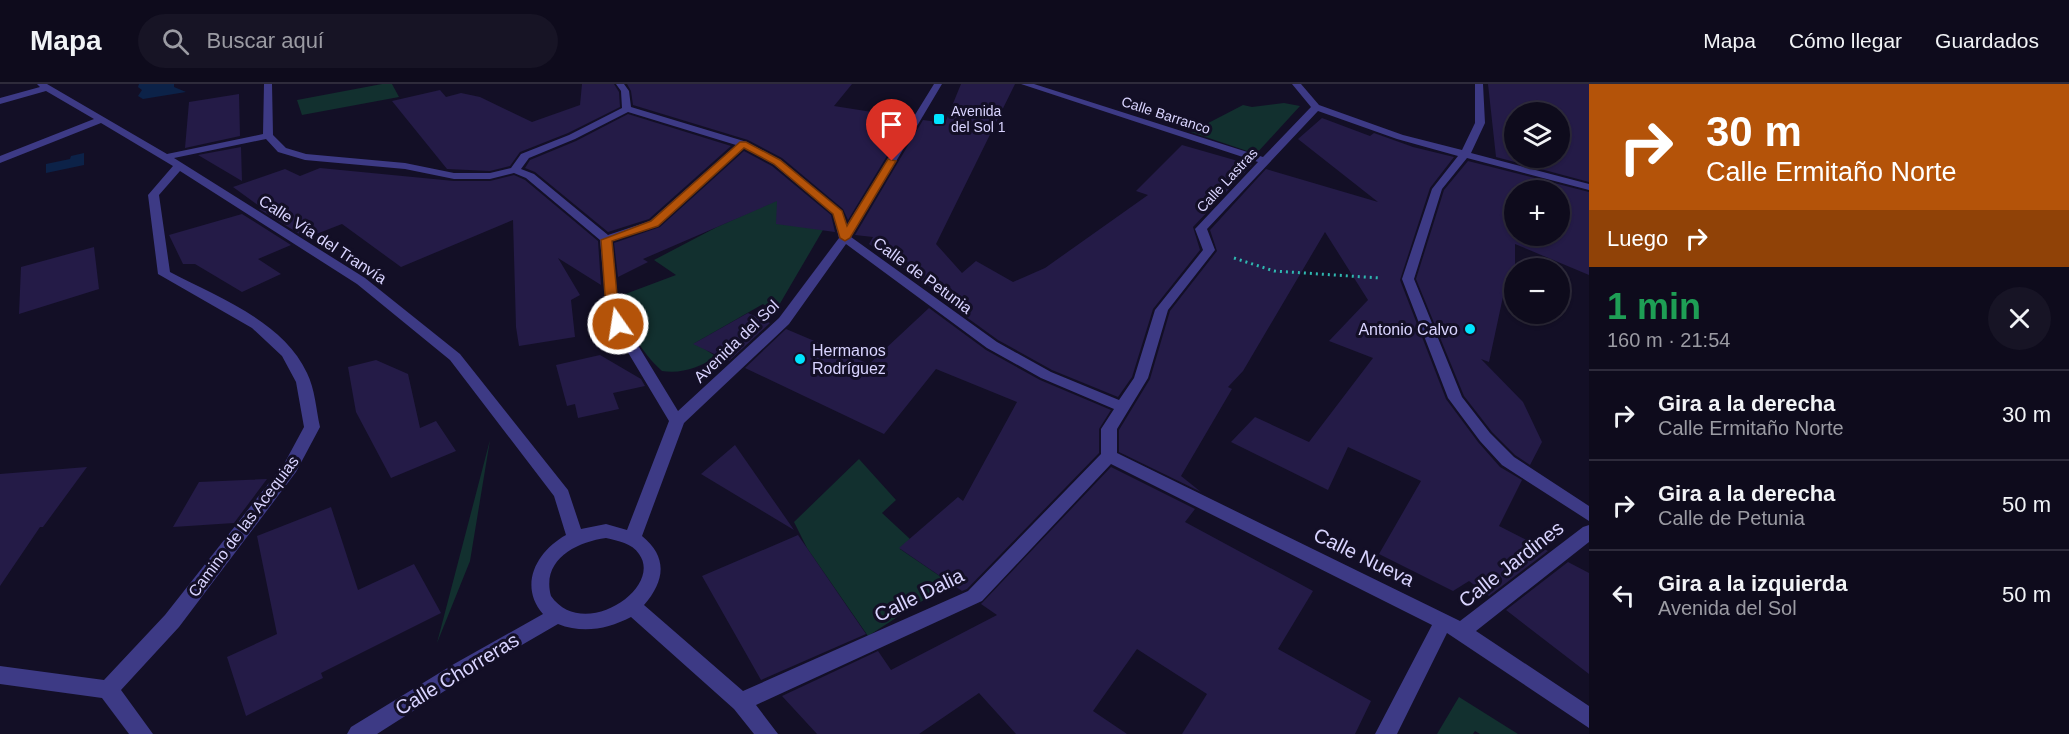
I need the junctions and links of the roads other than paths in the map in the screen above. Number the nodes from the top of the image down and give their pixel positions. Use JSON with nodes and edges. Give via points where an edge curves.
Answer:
{"nodes":[{"id":1,"x":268,"y":84,"type":"edge"},
{"id":2,"x":636,"y":84,"type":"edge"},
{"id":3,"x":938,"y":84,"type":"edge"},
{"id":4,"x":1025,"y":84,"type":"edge"},
{"id":5,"x":1296,"y":84,"type":"edge"},
{"id":6,"x":1479,"y":84,"type":"edge"},
{"id":7,"x":44,"y":86,"type":"edge"},
{"id":8,"x":622,"y":87,"type":"edge"},
{"id":9,"x":0,"y":100,"type":"edge"},
{"id":10,"x":1316,"y":107,"type":"junction"},
{"id":11,"x":627,"y":109,"type":"junction"},
{"id":12,"x":101,"y":120,"type":"junction"},
{"id":13,"x":268,"y":136,"type":"junction"},
{"id":14,"x":743,"y":144,"type":"junction"},
{"id":15,"x":1465,"y":154,"type":"junction"},
{"id":16,"x":0,"y":160,"type":"edge"},
{"id":17,"x":1265,"y":161,"type":"junction"},
{"id":18,"x":172,"y":162,"type":"junction"},
{"id":19,"x":515,"y":170,"type":"junction"},
{"id":20,"x":1589,"y":187,"type":"edge"},
{"id":21,"x":845,"y":238,"type":"junction"},
{"id":22,"x":606,"y":240,"type":"junction"},
{"id":23,"x":1124,"y":408,"type":"junction"},
{"id":24,"x":676,"y":421,"type":"junction"},
{"id":25,"x":1109,"y":456,"type":"junction"},
{"id":26,"x":1589,"y":515,"type":"edge"},
{"id":27,"x":1589,"y":532,"type":"edge"},
{"id":28,"x":575,"y":537,"type":"junction"},
{"id":29,"x":633,"y":537,"type":"junction"},
{"id":30,"x":633,"y":607,"type":"junction"},
{"id":31,"x":557,"y":615,"type":"junction"},
{"id":32,"x":1452,"y":626,"type":"junction"},
{"id":33,"x":0,"y":675,"type":"edge"},
{"id":34,"x":108,"y":690,"type":"junction"},
{"id":35,"x":741,"y":702,"type":"junction"},
{"id":36,"x":1589,"y":718,"type":"edge"},
{"id":37,"x":142,"y":734,"type":"edge"},
{"id":38,"x":358,"y":734,"type":"edge"},
{"id":39,"x":767,"y":734,"type":"edge"},
{"id":40,"x":1386,"y":734,"type":"edge"}],
"edges":[{"from":1,"to":13,"type":"street"},
{"from":2,"to":8,"type":"street"},
{"from":3,"to":21,"type":"street","name":"Avenida del Sol"},
{"from":4,"to":17,"type":"street","name":"Calle Barranco"},
{"from":5,"to":10,"type":"street"},
{"from":6,"to":15,"type":"street","via":[[1480,123]]},
{"from":7,"to":9,"type":"street","name":"Calle Vía del Tranvía"},
{"from":7,"to":12,"type":"street","name":"Calle Vía del Tranvía"},
{"from":8,"to":11,"type":"street"},
{"from":10,"to":15,"type":"street","via":[[1400,137]]},
{"from":10,"to":17,"type":"street","name":"Calle Lastras"},
{"from":11,"to":14,"type":"street","via":[[687,121]]},
{"from":11,"to":19,"type":"street","via":[[525,156]]},
{"from":12,"to":16,"type":"street"},
{"from":12,"to":18,"type":"street","name":"Calle Vía del Tranvía"},
{"from":13,"to":18,"type":"street"},
{"from":13,"to":19,"type":"street","via":[[282,150],[305,157],[405,166],[454,177],[490,176]]},
{"from":14,"to":21,"type":"street","via":[[777,162],[838,213]]},
{"from":14,"to":22,"type":"street","via":[[654,223]]},
{"from":15,"to":20,"type":"street"},
{"from":15,"to":26,"type":"street","via":[[1437,189],[1408,279],[1455,398],[1508,461]]},
{"from":17,"to":23,"type":"street","name":"Calle Lastras","via":[[1201,229],[1209,250],[1162,310],[1141,378]]},
{"from":18,"to":28,"type":"street","name":"Calle Vía del Tranvía","via":[[361,281],[455,357],[562,494]]},
{"from":18,"to":34,"type":"street","name":"Camino de las Acequias","via":[[153,195],[164,274],[245,318],[274,339],[299,370],[312,428],[290,468],[179,612]]},
{"from":19,"to":22,"type":"street","via":[[530,176]]},
{"from":21,"to":23,"type":"street","name":"Calle de Petunia","via":[[992,345],[1046,375]]},
{"from":21,"to":24,"type":"street","name":"Avenida del Sol","via":[[784,321]]},
{"from":22,"to":24,"type":"street","via":[[618,324]]},
{"from":23,"to":25,"type":"street","via":[[1109,429]]},
{"from":24,"to":29,"type":"street","name":"Avenida del Sol"},
{"from":25,"to":32,"type":"street","name":"Calle Nueva"},
{"from":25,"to":35,"type":"street","name":"Calle Dalia","via":[[975,596]]},
{"from":27,"to":32,"type":"street","name":"Calle Jardines"},
{"from":28,"to":29,"type":"street","via":[[606,531]]},
{"from":28,"to":31,"type":"street","via":[[547,560],[540,575],[539,590],[545,604]]},
{"from":29,"to":30,"type":"street","via":[[644,545],[654,569],[644,595]]},
{"from":30,"to":31,"type":"street","via":[[595,622],[575,622]]},
{"from":30,"to":35,"type":"street"},
{"from":31,"to":38,"type":"street","name":"Calle Chorreras"},
{"from":32,"to":36,"type":"street","name":"Calle Nueva"},
{"from":32,"to":40,"type":"street"},
{"from":33,"to":34,"type":"street"},
{"from":34,"to":37,"type":"street"},
{"from":35,"to":39,"type":"street"}]}
